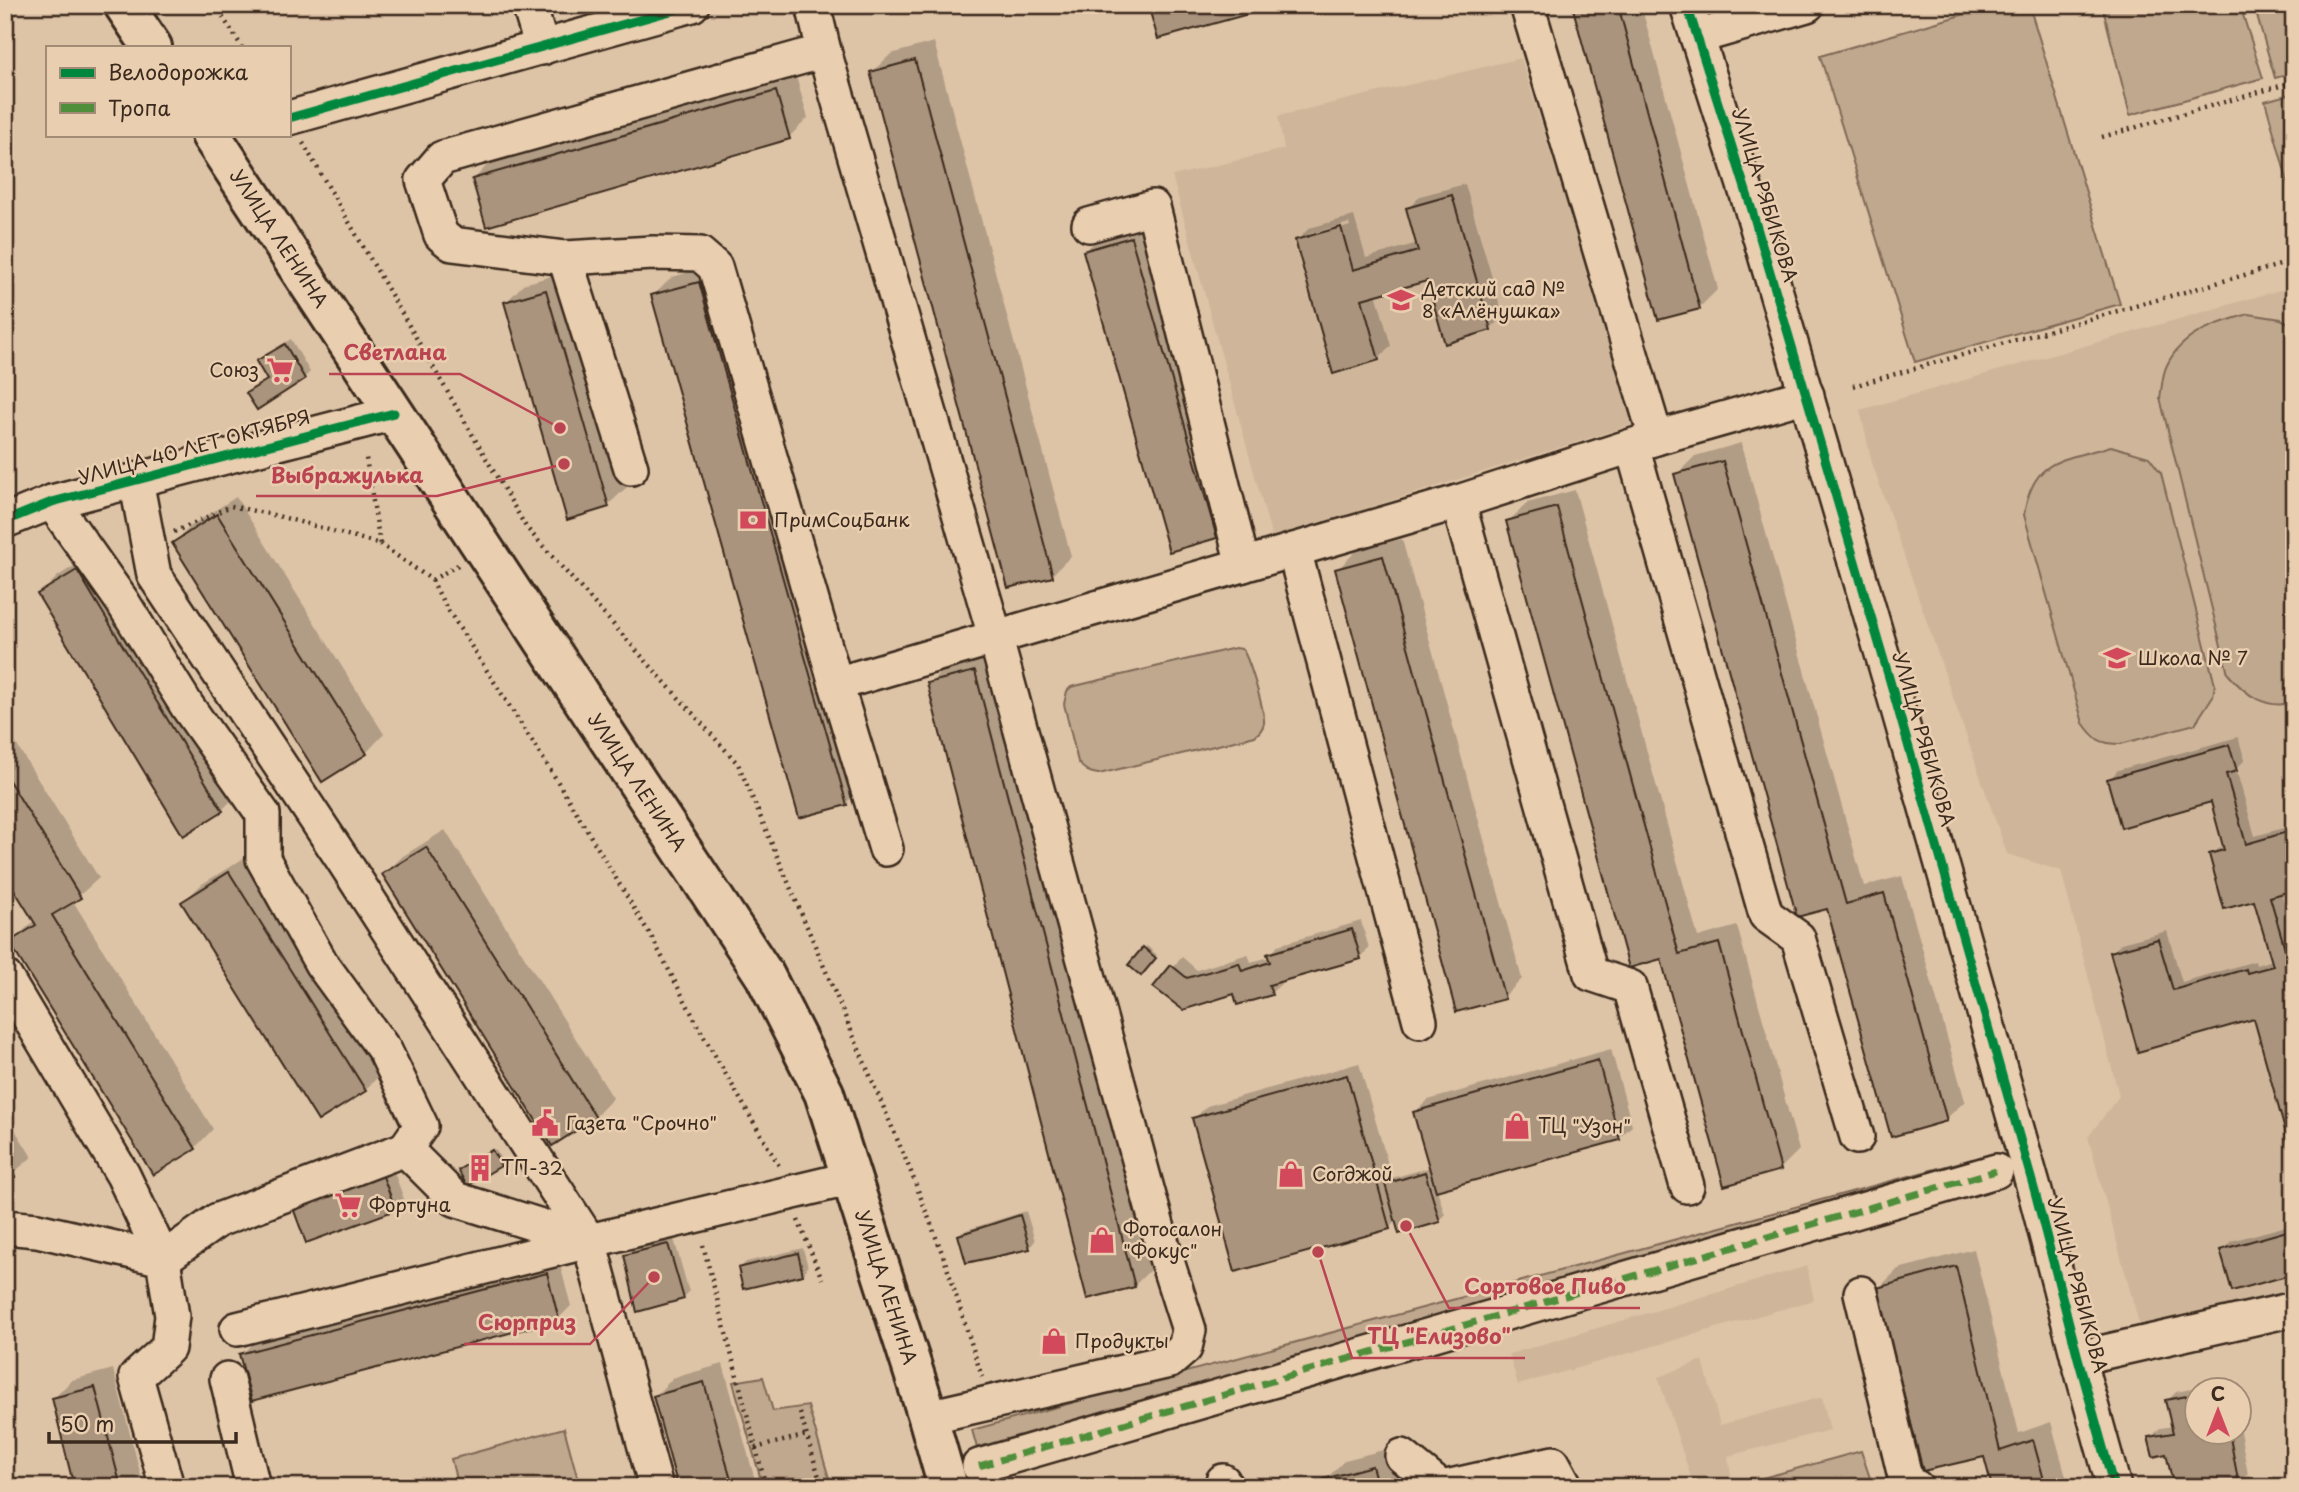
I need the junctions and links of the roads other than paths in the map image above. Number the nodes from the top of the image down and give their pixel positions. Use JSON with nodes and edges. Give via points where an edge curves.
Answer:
{"nodes":[{"id":1,"x":124,"y":5,"type":"edge"},
{"id":2,"x":529,"y":5,"type":"edge"},
{"id":3,"x":692,"y":5,"type":"edge"},
{"id":4,"x":813,"y":5,"type":"edge"},
{"id":5,"x":1527,"y":5,"type":"edge"},
{"id":6,"x":1687,"y":5,"type":"edge"},
{"id":7,"x":1807,"y":5,"type":"edge"},
{"id":8,"x":659,"y":10,"type":"edge"},
{"id":9,"x":1697,"y":37,"type":"junction"},
{"id":10,"x":151,"y":46,"type":"edge"},
{"id":11,"x":542,"y":48,"type":"junction"},
{"id":12,"x":824,"y":51,"type":"junction"},
{"id":13,"x":296,"y":130,"type":"edge"},
{"id":14,"x":224,"y":139,"type":"edge"},
{"id":15,"x":1089,"y":225,"type":"dead end"},
{"id":16,"x":565,"y":258,"type":"junction"},
{"id":17,"x":1807,"y":395,"type":"junction"},
{"id":18,"x":394,"y":413,"type":"junction"},
{"id":19,"x":1644,"y":442,"type":"junction"},
{"id":20,"x":631,"y":468,"type":"dead end"},
{"id":21,"x":136,"y":480,"type":"junction"},
{"id":22,"x":52,"y":502,"type":"junction"},
{"id":23,"x":1458,"y":502,"type":"junction"},
{"id":24,"x":5,"y":522,"type":"edge"},
{"id":25,"x":1294,"y":550,"type":"junction"},
{"id":26,"x":1243,"y":565,"type":"junction"},
{"id":27,"x":995,"y":636,"type":"junction"},
{"id":28,"x":836,"y":684,"type":"junction"},
{"id":29,"x":886,"y":849,"type":"dead end"},
{"id":30,"x":5,"y":977,"type":"edge"},
{"id":31,"x":1420,"y":1021,"type":"dead end"},
{"id":32,"x":1857,"y":1137,"type":"dead end"},
{"id":33,"x":405,"y":1149,"type":"junction"},
{"id":34,"x":1996,"y":1171,"type":"dead end"},
{"id":35,"x":852,"y":1178,"type":"junction"},
{"id":36,"x":1687,"y":1186,"type":"dead end"},
{"id":37,"x":5,"y":1227,"type":"edge"},
{"id":38,"x":589,"y":1241,"type":"junction"},
{"id":39,"x":163,"y":1259,"type":"junction"},
{"id":40,"x":1861,"y":1293,"type":"dead end"},
{"id":41,"x":2294,"y":1309,"type":"edge"},
{"id":42,"x":236,"y":1329,"type":"dead end"},
{"id":43,"x":2078,"y":1358,"type":"junction"},
{"id":44,"x":227,"y":1379,"type":"dead end"},
{"id":45,"x":928,"y":1417,"type":"junction"},
{"id":46,"x":1402,"y":1455,"type":"dead end"},
{"id":47,"x":964,"y":1476,"type":"edge"},
{"id":48,"x":167,"y":1487,"type":"edge"},
{"id":49,"x":253,"y":1487,"type":"edge"},
{"id":50,"x":656,"y":1487,"type":"edge"},
{"id":51,"x":1440,"y":1487,"type":"edge"},
{"id":52,"x":1446,"y":1487,"type":"edge"},
{"id":53,"x":1566,"y":1487,"type":"edge"},
{"id":54,"x":1916,"y":1487,"type":"edge"},
{"id":55,"x":2114,"y":1487,"type":"edge"}],
"edges":[{"from":1,"to":10,"type":"main road"},
{"from":2,"to":11,"type":"street"},
{"from":3,"to":8,"type":"street"},
{"from":4,"to":12,"type":"street"},
{"from":5,"to":19,"type":"street"},
{"from":6,"to":9,"type":"street","name":"УЛИЦА РЯБИКОВА"},
{"from":7,"to":9,"type":"street"},
{"from":8,"to":11,"type":"street"},
{"from":9,"to":17,"type":"street","name":"УЛИЦА РЯБИКОВА"},
{"from":11,"to":13,"type":"street"},
{"from":12,"to":16,"type":"street","via":[[442,158],[423,180],[441,235],[452,244]]},
{"from":12,"to":27,"type":"street"},
{"from":14,"to":18,"type":"main road","name":"УЛИЦА ЛЕНИНА"},
{"from":15,"to":26,"type":"street","via":[[1153,208]]},
{"from":16,"to":20,"type":"street"},
{"from":16,"to":28,"type":"street","via":[[700,254],[715,267]]},
{"from":17,"to":19,"type":"street"},
{"from":17,"to":43,"type":"street","name":"УЛИЦА РЯБИКОВА","via":[[2035,1192]]},
{"from":18,"to":21,"type":"street","name":"УЛИЦА 40 ЛЕТ ОКТЯБРЯ"},
{"from":18,"to":35,"type":"main road","name":"УЛИЦА ЛЕНИНА","via":[[765,976],[824,1093]]},
{"from":19,"to":23,"type":"street"},
{"from":19,"to":32,"type":"street","via":[[1766,915],[1798,938]]},
{"from":21,"to":22,"type":"street","name":"УЛИЦА 40 ЛЕТ ОКТЯБРЯ"},
{"from":21,"to":38,"type":"street","via":[[154,575]]},
{"from":22,"to":24,"type":"street","name":"УЛИЦА 40 ЛЕТ ОКТЯБРЯ"},
{"from":22,"to":33,"type":"street","via":[[263,814],[263,859],[321,963],[385,1051],[421,1126]]},
{"from":23,"to":25,"type":"street"},
{"from":23,"to":36,"type":"street","via":[[1591,974],[1630,987]]},
{"from":25,"to":26,"type":"street"},
{"from":25,"to":31,"type":"street"},
{"from":26,"to":27,"type":"street"},
{"from":27,"to":28,"type":"street"},
{"from":27,"to":45,"type":"street","via":[[1189,1330],[1185,1348],[1170,1361]]},
{"from":28,"to":29,"type":"street"},
{"from":30,"to":39,"type":"street","via":[[123,1175]]},
{"from":33,"to":38,"type":"street","via":[[455,1199]]},
{"from":33,"to":39,"type":"street","via":[[218,1220]]},
{"from":34,"to":47,"type":"street"},
{"from":35,"to":38,"type":"street"},
{"from":35,"to":45,"type":"main road","name":"УЛИЦА ЛЕНИНА"},
{"from":37,"to":39,"type":"street"},
{"from":38,"to":42,"type":"street"},
{"from":38,"to":50,"type":"street"},
{"from":39,"to":48,"type":"street","via":[[172,1316],[168,1348],[136,1377]]},
{"from":40,"to":54,"type":"street","via":[[1908,1485]]},
{"from":41,"to":43,"type":"street"},
{"from":43,"to":55,"type":"street","name":"УЛИЦА РЯБИКОВА"},
{"from":44,"to":49,"type":"street"},
{"from":45,"to":47,"type":"main road","name":"УЛИЦА ЛЕНИНА"},
{"from":46,"to":51,"type":"street"},
{"from":52,"to":53,"type":"street","via":[[1553,1464]]}]}
